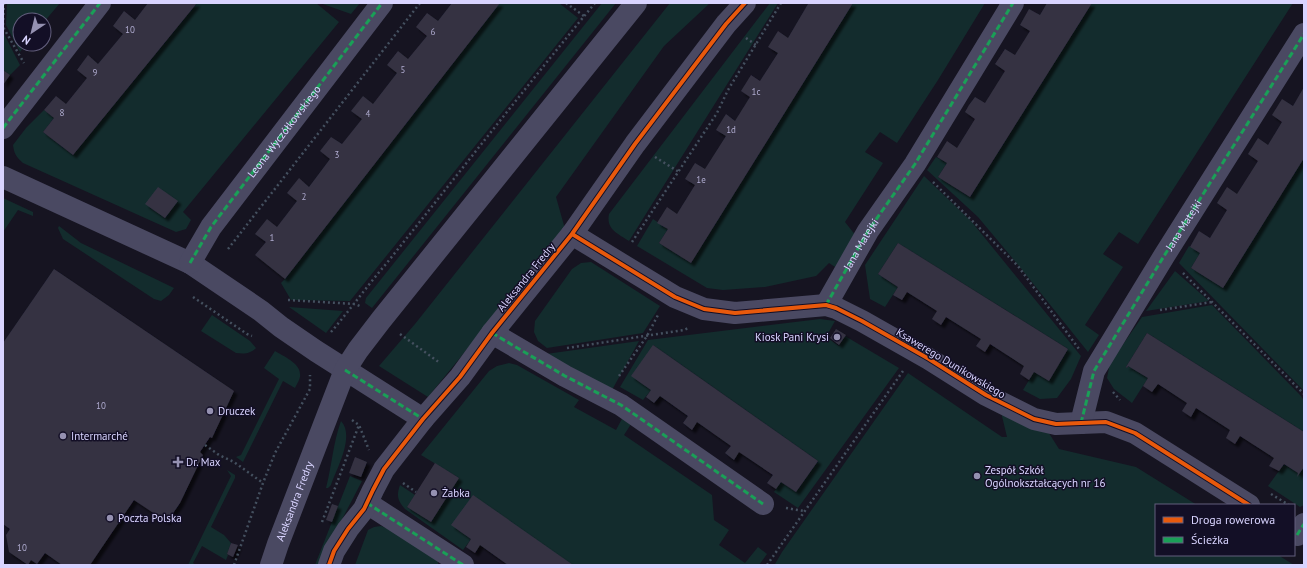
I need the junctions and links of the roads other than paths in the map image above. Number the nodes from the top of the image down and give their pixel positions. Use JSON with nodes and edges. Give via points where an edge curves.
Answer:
{"nodes":[{"id":1,"x":100,"y":3,"type":"edge"},
{"id":2,"x":382,"y":3,"type":"edge"},
{"id":3,"x":636,"y":3,"type":"edge"},
{"id":4,"x":744,"y":3,"type":"edge"},
{"id":5,"x":1013,"y":3,"type":"edge"},
{"id":6,"x":1304,"y":34,"type":"edge"},
{"id":7,"x":3,"y":128,"type":"edge"},
{"id":8,"x":3,"y":177,"type":"edge"},
{"id":9,"x":572,"y":234,"type":"junction"},
{"id":10,"x":190,"y":263,"type":"junction"},
{"id":11,"x":826,"y":305,"type":"junction"},
{"id":12,"x":492,"y":333,"type":"junction"},
{"id":13,"x":345,"y":370,"type":"junction"},
{"id":14,"x":423,"y":419,"type":"junction"},
{"id":15,"x":1081,"y":423,"type":"junction"},
{"id":16,"x":367,"y":503,"type":"junction"},
{"id":17,"x":763,"y":504,"type":"dead end"},
{"id":18,"x":1247,"y":504,"type":"edge"},
{"id":19,"x":271,"y":565,"type":"edge"},
{"id":20,"x":329,"y":565,"type":"edge"},
{"id":21,"x":462,"y":565,"type":"edge"}],
"edges":[{"from":1,"to":7,"type":"street"},
{"from":2,"to":10,"type":"street","name":"Leona Wyczółkowskiego","via":[[211,227]]},
{"from":3,"to":13,"type":"street","name":"Aleksandra Fredry","via":[[381,320]]},
{"from":4,"to":9,"type":"street","name":"Aleksandra Fredry","via":[[635,144]]},
{"from":5,"to":11,"type":"street","name":"Jana Matejki","via":[[915,164],[868,231]]},
{"from":6,"to":15,"type":"street","name":"Jana Matejki","via":[[1094,371]]},
{"from":8,"to":10,"type":"street"},
{"from":9,"to":11,"type":"street","name":"Ksawerego Dunikowskiego","via":[[675,297],[704,310],[735,313]]},
{"from":9,"to":12,"type":"street","name":"Aleksandra Fredry"},
{"from":10,"to":13,"type":"street"},
{"from":11,"to":15,"type":"street","name":"Ksawerego Dunikowskiego","via":[[862,321],[991,398],[1034,419],[1056,424]]},
{"from":12,"to":14,"type":"street","name":"Aleksandra Fredry","via":[[460,377]]},
{"from":12,"to":17,"type":"street","via":[[621,405]]},
{"from":13,"to":14,"type":"street"},
{"from":13,"to":19,"type":"street","name":"Aleksandra Fredry"},
{"from":14,"to":16,"type":"street","name":"Aleksandra Fredry","via":[[384,469]]},
{"from":15,"to":18,"type":"street","name":"Ksawerego Dunikowskiego","via":[[1106,422],[1135,433]]},
{"from":16,"to":20,"type":"street","name":"Aleksandra Fredry","via":[[334,551]]},
{"from":16,"to":21,"type":"street"}]}
